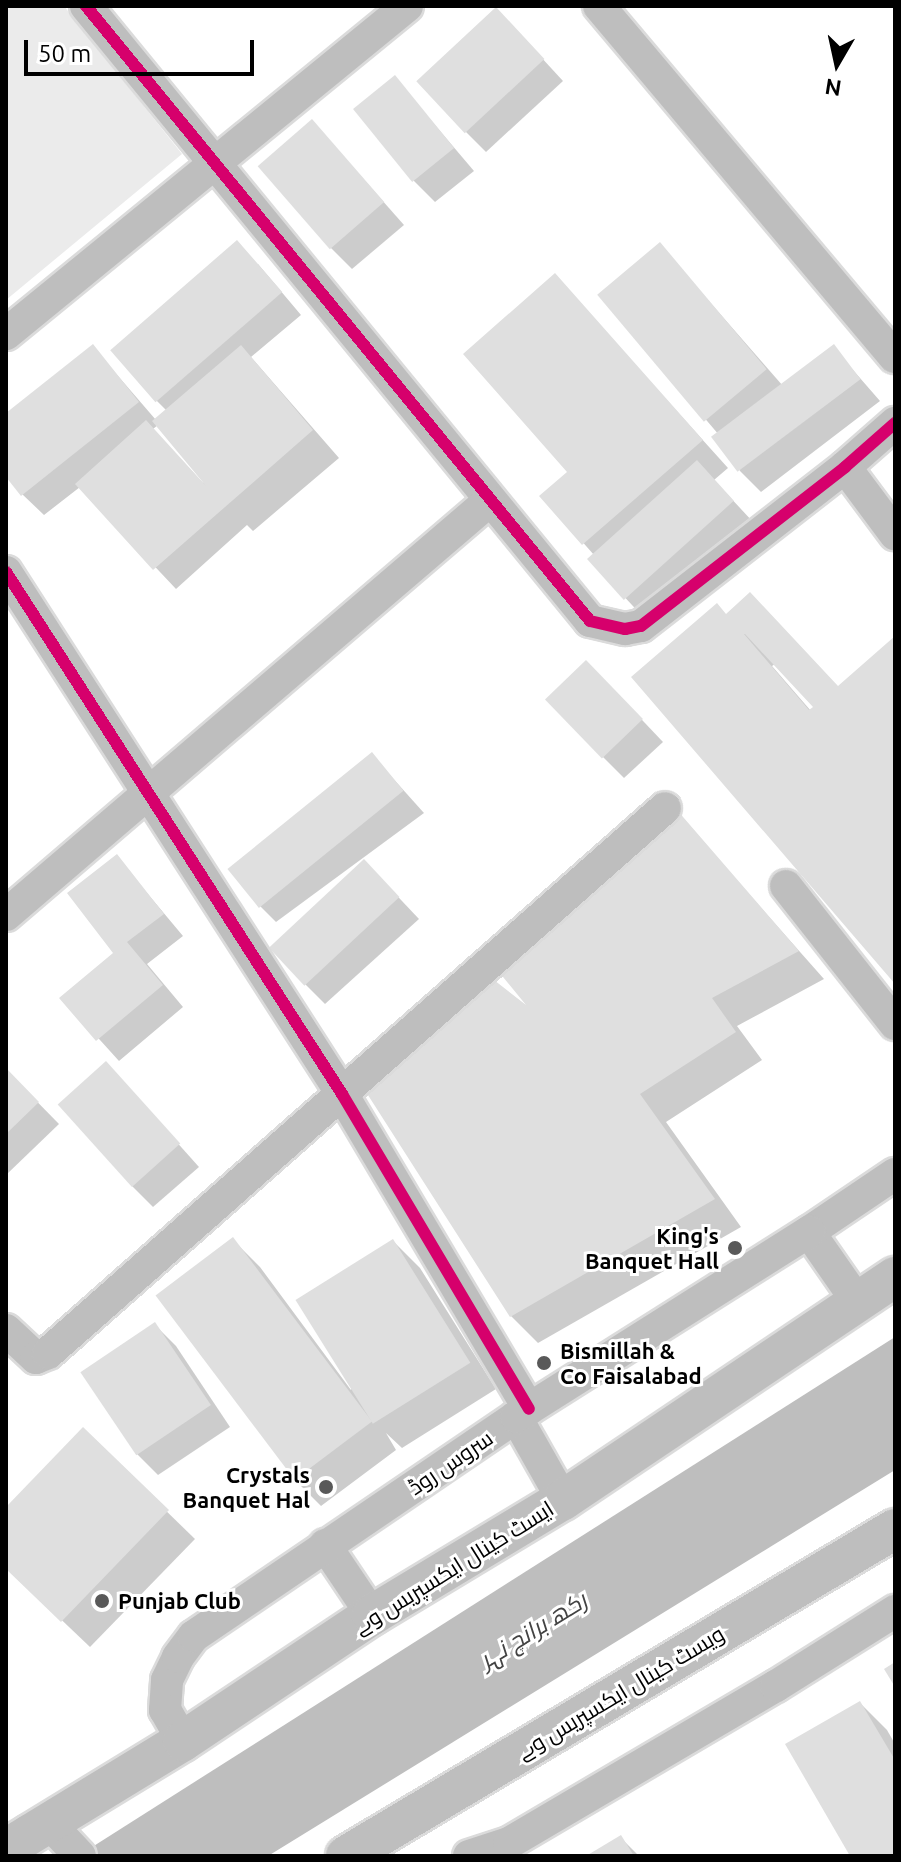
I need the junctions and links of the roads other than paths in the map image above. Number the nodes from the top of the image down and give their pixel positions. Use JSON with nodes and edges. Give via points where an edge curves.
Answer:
{"nodes":[{"id":1,"x":86,"y":6,"type":"edge"},
{"id":2,"x":407,"y":6,"type":"edge"},
{"id":3,"x":608,"y":9,"type":"edge"},
{"id":4,"x":215,"y":165,"type":"junction"},
{"id":5,"x":6,"y":334,"type":"edge"},
{"id":6,"x":895,"y":357,"type":"edge"},
{"id":7,"x":895,"y":423,"type":"edge"},
{"id":8,"x":845,"y":467,"type":"junction"},
{"id":9,"x":489,"y":501,"type":"junction"},
{"id":10,"x":895,"y":534,"type":"edge"},
{"id":11,"x":6,"y":572,"type":"edge"},
{"id":12,"x":149,"y":794,"type":"junction"},
{"id":13,"x":665,"y":808,"type":"dead end"},
{"id":14,"x":786,"y":886,"type":"dead end"},
{"id":15,"x":6,"y":915,"type":"edge"},
{"id":16,"x":895,"y":1024,"type":"edge"},
{"id":17,"x":342,"y":1094,"type":"junction"},
{"id":18,"x":895,"y":1174,"type":"edge"},
{"id":19,"x":809,"y":1232,"type":"junction"},
{"id":20,"x":895,"y":1277,"type":"edge"},
{"id":21,"x":857,"y":1301,"type":"junction"},
{"id":22,"x":6,"y":1330,"type":"edge"},
{"id":23,"x":523,"y":1413,"type":"junction"},
{"id":24,"x":563,"y":1500,"type":"junction"},
{"id":25,"x":895,"y":1529,"type":"edge"},
{"id":26,"x":325,"y":1545,"type":"junction"},
{"id":27,"x":895,"y":1611,"type":"edge"},
{"id":28,"x":372,"y":1615,"type":"junction"},
{"id":29,"x":183,"y":1741,"type":"junction"},
{"id":30,"x":6,"y":1838,"type":"edge"},
{"id":31,"x":65,"y":1840,"type":"edge"},
{"id":32,"x":6,"y":1849,"type":"edge"},
{"id":33,"x":365,"y":1851,"type":"edge"},
{"id":34,"x":469,"y":1856,"type":"edge"}],
"edges":[{"from":1,"to":4,"type":"street"},
{"from":2,"to":4,"type":"street"},
{"from":3,"to":6,"type":"street"},
{"from":4,"to":5,"type":"street"},
{"from":4,"to":9,"type":"street"},
{"from":7,"to":8,"type":"street"},
{"from":8,"to":9,"type":"street","via":[[641,626],[625,629],[590,621]]},
{"from":8,"to":10,"type":"street"},
{"from":9,"to":12,"type":"street"},
{"from":11,"to":12,"type":"street"},
{"from":12,"to":15,"type":"street"},
{"from":12,"to":17,"type":"street"},
{"from":13,"to":17,"type":"street"},
{"from":14,"to":16,"type":"street"},
{"from":17,"to":22,"type":"street","via":[[48,1353],[36,1358]]},
{"from":17,"to":23,"type":"street"},
{"from":18,"to":19,"type":"street","name":"سروس روڈ"},
{"from":19,"to":21,"type":"street"},
{"from":19,"to":23,"type":"street","name":"سروس روڈ"},
{"from":20,"to":21,"type":"main road","name":"ایسٹ کینال ایکسپریس وے"},
{"from":21,"to":24,"type":"main road","name":"ایسٹ کینال ایکسپریس وے"},
{"from":23,"to":24,"type":"street"},
{"from":23,"to":26,"type":"street","name":"سروس روڈ"},
{"from":24,"to":28,"type":"main road","name":"ایسٹ کینال ایکسپریس وے"},
{"from":25,"to":33,"type":"main road","name":"ویسٹ کینال ایکسپریس وے"},
{"from":26,"to":28,"type":"street"},
{"from":26,"to":29,"type":"street","name":"سروس روڈ","via":[[194,1636],[178,1657],[167,1680],[165,1710]]},
{"from":27,"to":34,"type":"street","via":[[509,1843]]},
{"from":28,"to":29,"type":"main road","name":"ایسٹ کینال ایکسپریس وے"},
{"from":29,"to":31,"type":"main road","name":"ایسٹ کینال ایکسپریس وے"},
{"from":30,"to":31,"type":"street"},
{"from":31,"to":32,"type":"main road","name":"ایسٹ کینال ایکسپریس وے"}]}
